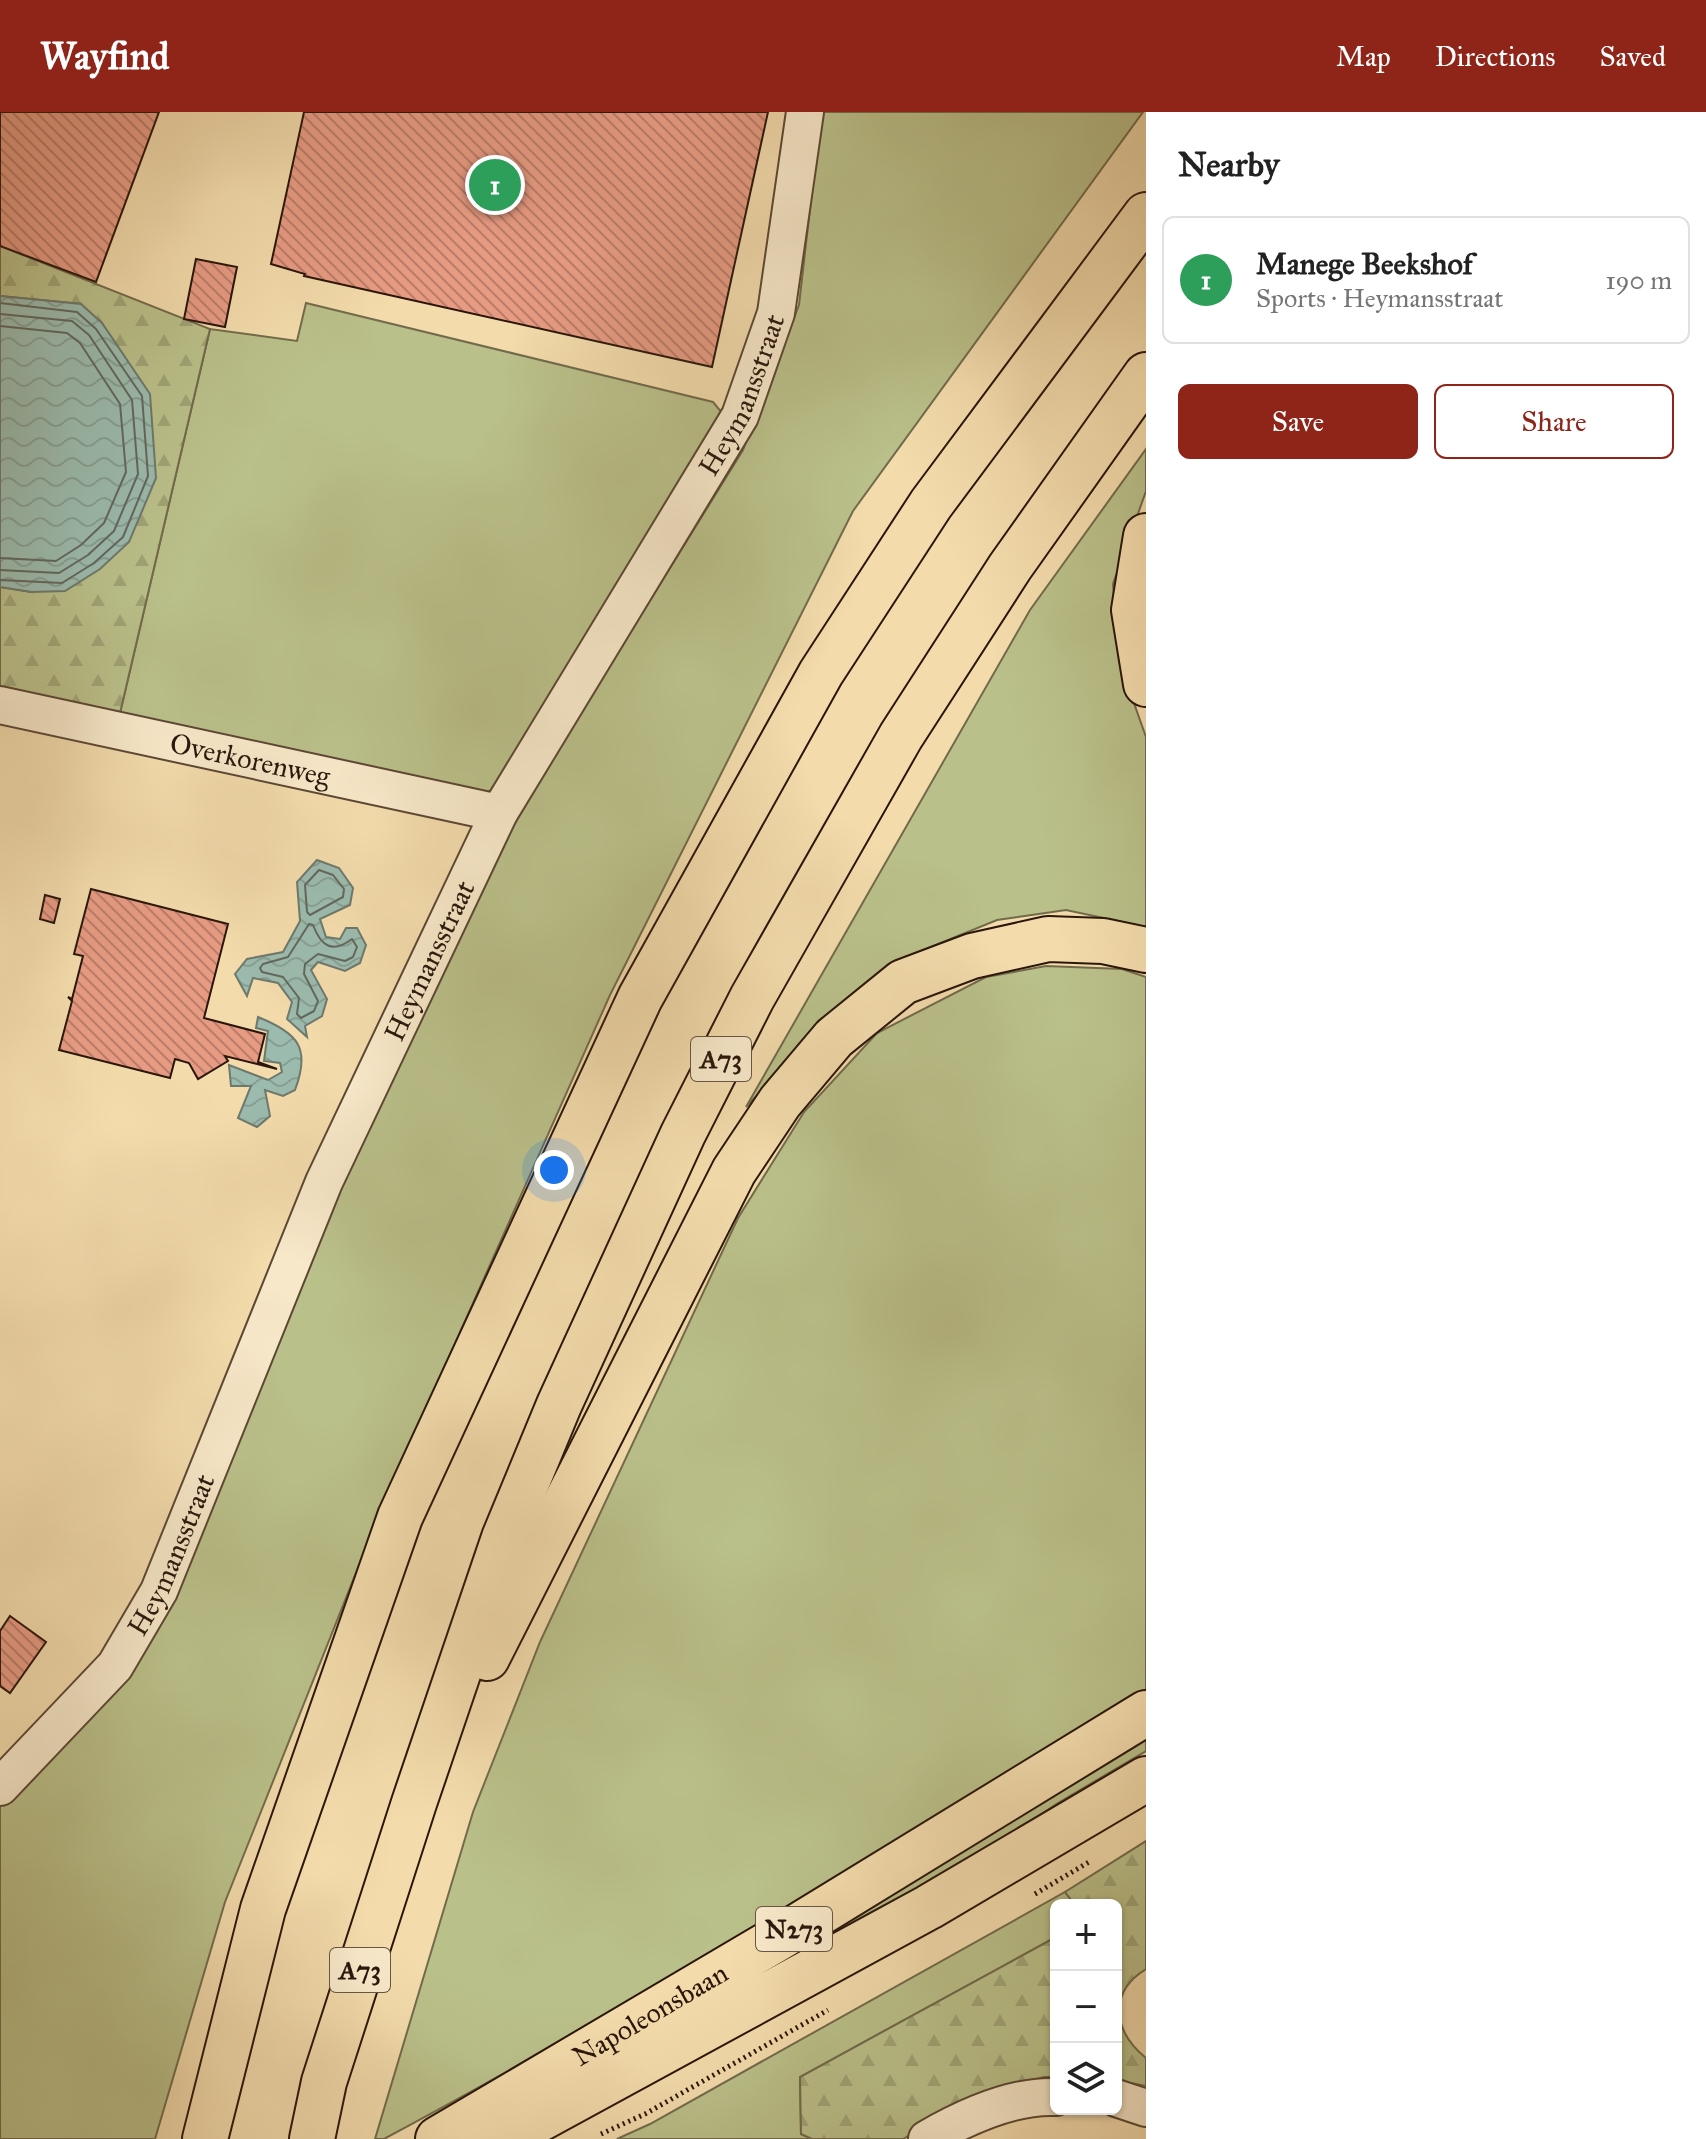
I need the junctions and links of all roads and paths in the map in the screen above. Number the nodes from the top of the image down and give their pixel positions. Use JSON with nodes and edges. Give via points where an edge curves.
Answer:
{"nodes":[{"id":1,"x":805,"y":112,"type":"edge"},
{"id":2,"x":1146,"y":215,"type":"edge"},
{"id":3,"x":1146,"y":375,"type":"edge"},
{"id":4,"x":1146,"y":536,"type":"edge"},
{"id":5,"x":1146,"y":684,"type":"edge"},
{"id":6,"x":0,"y":705,"type":"edge"},
{"id":7,"x":499,"y":813,"type":"junction"},
{"id":8,"x":1146,"y":950,"type":"edge"},
{"id":9,"x":1146,"y":1713,"type":"edge"},
{"id":10,"x":1146,"y":1779,"type":"edge"},
{"id":11,"x":0,"y":1787,"type":"edge"},
{"id":12,"x":414,"y":1803,"type":"junction"},
{"id":13,"x":1050,"y":2097,"type":"edge"},
{"id":14,"x":1122,"y":2100,"type":"edge"},
{"id":15,"x":1146,"y":2108,"type":"edge"},
{"id":16,"x":205,"y":2139,"type":"edge"},
{"id":17,"x":312,"y":2139,"type":"edge"},
{"id":18,"x":438,"y":2139,"type":"edge"},
{"id":19,"x":503,"y":2139,"type":"edge"},
{"id":20,"x":927,"y":2139,"type":"edge"}],
"edges":[{"from":1,"to":7,"type":"street","name":"Heymansstraat","via":[[776,313],[740,416]]},
{"from":2,"to":16,"type":"main road","via":[[931,504],[821,673],[640,998],[400,1517],[263,1909]]},
{"from":3,"to":12,"type":"main road","number":"A73","via":[[1010,567],[901,736],[731,1038],[559,1405],[504,1538]]},
{"from":4,"to":5,"type":"main road","via":[[1134,610]]},
{"from":6,"to":7,"type":"street","name":"Overkorenweg"},
{"from":7,"to":11,"type":"street","name":"Heymansstraat","via":[[324,1182],[159,1591],[115,1666]]},
{"from":8,"to":12,"type":"main road","number":"A73","via":[[1103,941],[1048,939],[972,956],[903,982],[834,1038],[789,1091],[708,1218]]},
{"from":9,"to":18,"type":"main road","name":"Napoleonsbaan","number":"N273"},
{"from":10,"to":19,"type":"main road","name":"Napoleonsbaan","number":"N273","via":[[929,1907]]},
{"from":12,"to":17,"type":"main road","number":"A73","via":[[324,2082]]},
{"from":13,"to":20,"type":"street","via":[[960,2119]]},
{"from":14,"to":15,"type":"street"}]}
